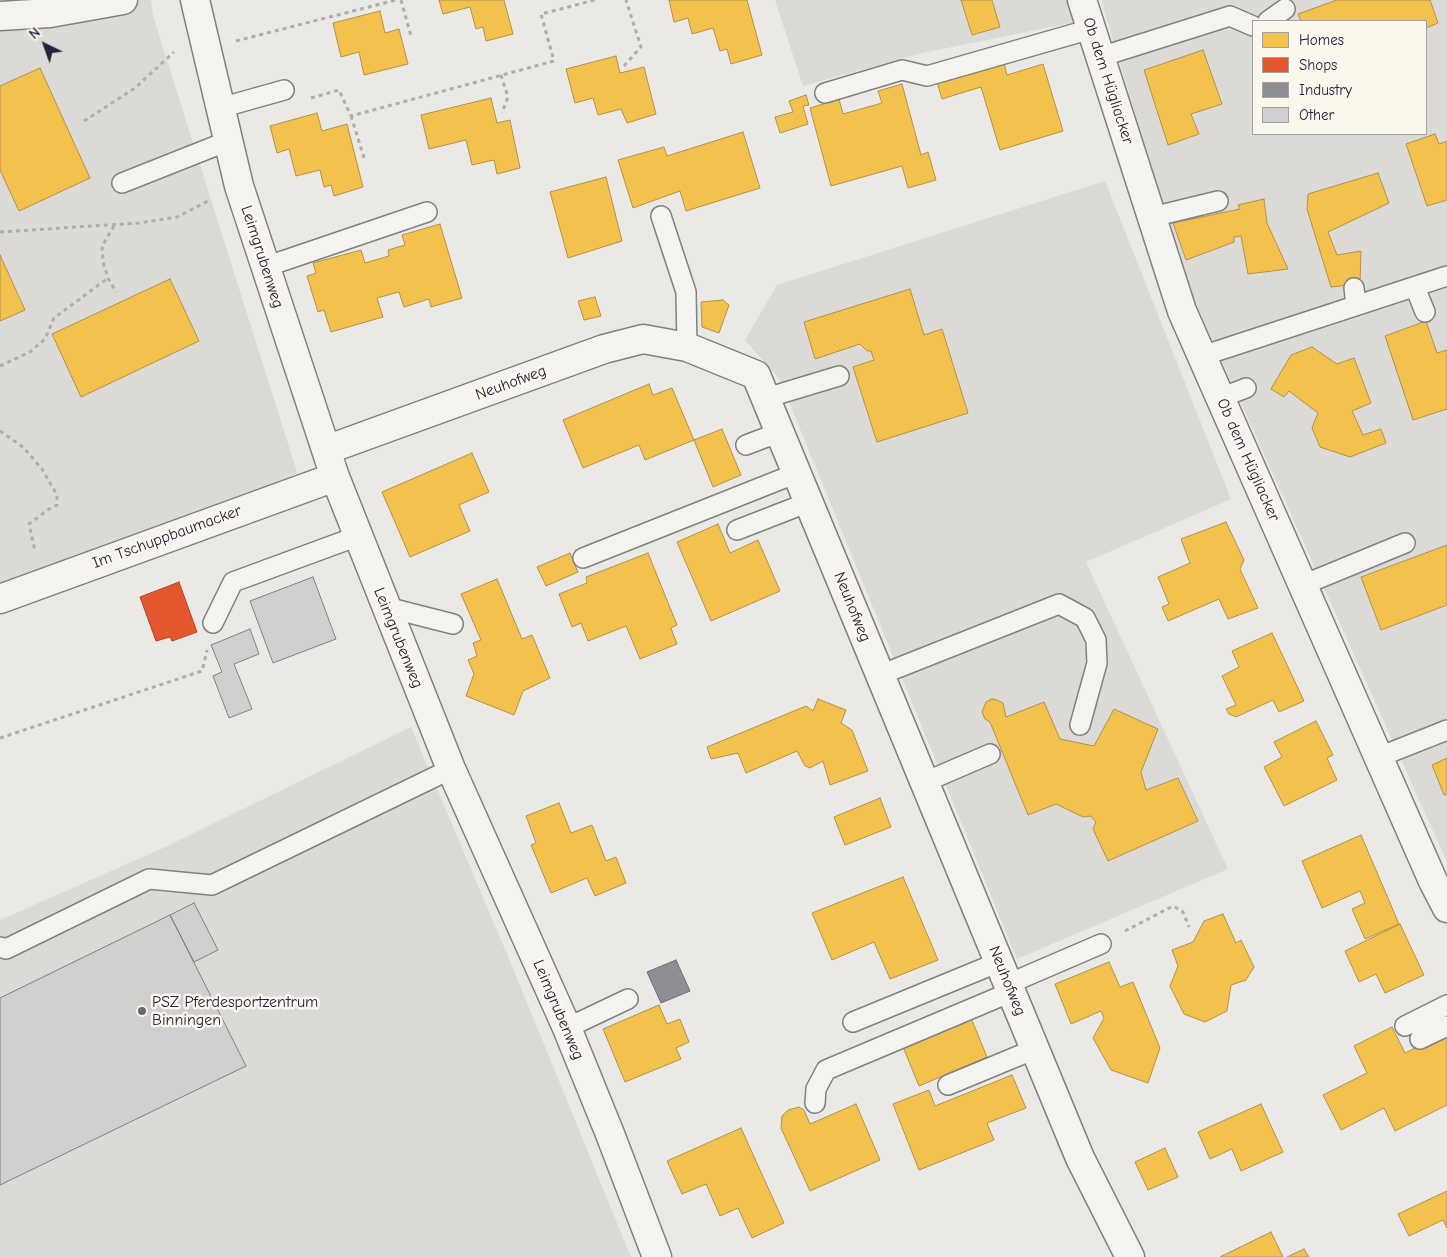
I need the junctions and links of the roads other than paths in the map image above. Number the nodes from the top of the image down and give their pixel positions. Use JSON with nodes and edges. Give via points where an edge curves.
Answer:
{"nodes":[{"id":1,"x":123,"y":0,"type":"edge"},
{"id":2,"x":195,"y":0,"type":"edge"},
{"id":3,"x":1082,"y":0,"type":"edge"},
{"id":4,"x":1285,"y":9,"type":"dead end"},
{"id":5,"x":0,"y":16,"type":"edge"},
{"id":6,"x":1269,"y":20,"type":"edge"},
{"id":7,"x":1252,"y":26,"type":"edge"},
{"id":8,"x":1091,"y":29,"type":"junction"},
{"id":9,"x":1100,"y":57,"type":"junction"},
{"id":10,"x":284,"y":90,"type":"dead end"},
{"id":11,"x":825,"y":93,"type":"dead end"},
{"id":12,"x":220,"y":108,"type":"junction"},
{"id":13,"x":228,"y":140,"type":"junction"},
{"id":14,"x":122,"y":183,"type":"dead end"},
{"id":15,"x":1218,"y":201,"type":"dead end"},
{"id":16,"x":428,"y":212,"type":"dead end"},
{"id":17,"x":661,"y":216,"type":"dead end"},
{"id":18,"x":1152,"y":217,"type":"junction"},
{"id":19,"x":265,"y":266,"type":"junction"},
{"id":20,"x":1447,"y":276,"type":"edge"},
{"id":21,"x":1415,"y":286,"type":"junction"},
{"id":22,"x":1425,"y":312,"type":"dead end"},
{"id":23,"x":687,"y":347,"type":"junction"},
{"id":24,"x":1202,"y":356,"type":"junction"},
{"id":25,"x":839,"y":376,"type":"dead end"},
{"id":26,"x":1246,"y":388,"type":"dead end"},
{"id":27,"x":766,"y":398,"type":"junction"},
{"id":28,"x":1220,"y":398,"type":"junction"},
{"id":29,"x":780,"y":432,"type":"junction"},
{"id":30,"x":746,"y":445,"type":"dead end"},
{"id":31,"x":326,"y":450,"type":"junction"},
{"id":32,"x":797,"y":473,"type":"junction"},
{"id":33,"x":335,"y":477,"type":"junction"},
{"id":34,"x":809,"y":502,"type":"junction"},
{"id":35,"x":737,"y":530,"type":"dead end"},
{"id":36,"x":358,"y":536,"type":"junction"},
{"id":37,"x":1405,"y":543,"type":"dead end"},
{"id":38,"x":583,"y":558,"type":"dead end"},
{"id":39,"x":1303,"y":585,"type":"junction"},
{"id":40,"x":0,"y":599,"type":"edge"},
{"id":41,"x":386,"y":607,"type":"junction"},
{"id":42,"x":213,"y":623,"type":"road end"},
{"id":43,"x":453,"y":624,"type":"dead end"},
{"id":44,"x":880,"y":675,"type":"junction"},
{"id":45,"x":1080,"y":725,"type":"dead end"},
{"id":46,"x":1447,"y":730,"type":"edge"},
{"id":47,"x":990,"y":754,"type":"dead end"},
{"id":48,"x":1379,"y":757,"type":"junction"},
{"id":49,"x":451,"y":769,"type":"junction"},
{"id":50,"x":925,"y":782,"type":"junction"},
{"id":51,"x":1447,"y":908,"type":"edge"},
{"id":52,"x":1101,"y":944,"type":"road end"},
{"id":53,"x":0,"y":947,"type":"edge"},
{"id":54,"x":1006,"y":979,"type":"junction"},
{"id":55,"x":628,"y":999,"type":"dead end"},
{"id":56,"x":1447,"y":1005,"type":"edge"},
{"id":57,"x":853,"y":1022,"type":"dead end"},
{"id":58,"x":1404,"y":1026,"type":"dead end"},
{"id":59,"x":1447,"y":1026,"type":"edge"},
{"id":60,"x":567,"y":1028,"type":"junction"},
{"id":61,"x":1420,"y":1039,"type":"dead end"},
{"id":62,"x":1035,"y":1049,"type":"junction"},
{"id":63,"x":948,"y":1085,"type":"dead end"},
{"id":64,"x":815,"y":1103,"type":"dead end"},
{"id":65,"x":657,"y":1257,"type":"edge"},
{"id":66,"x":1130,"y":1257,"type":"edge"}],
"edges":[{"from":1,"to":5,"type":"street"},
{"from":2,"to":12,"type":"street","name":"Leimgrubenweg"},
{"from":3,"to":8,"type":"street","name":"Ob dem Hügliacker"},
{"from":4,"to":6,"type":"lane"},
{"from":7,"to":9,"type":"lane","via":[[1230,16]]},
{"from":8,"to":9,"type":"street","name":"Ob dem Hügliacker"},
{"from":8,"to":11,"type":"lane","via":[[927,76],[902,70]]},
{"from":9,"to":18,"type":"street","name":"Ob dem Hügliacker"},
{"from":10,"to":12,"type":"lane"},
{"from":12,"to":13,"type":"street","name":"Leimgrubenweg"},
{"from":13,"to":14,"type":"lane"},
{"from":13,"to":19,"type":"street","name":"Leimgrubenweg"},
{"from":15,"to":18,"type":"lane"},
{"from":16,"to":19,"type":"lane"},
{"from":17,"to":23,"type":"lane","via":[[686,292]]},
{"from":18,"to":24,"type":"street","name":"Ob dem Hügliacker","via":[[1182,311]]},
{"from":19,"to":31,"type":"street","name":"Leimgrubenweg"},
{"from":20,"to":21,"type":"lane"},
{"from":21,"to":22,"type":"lane"},
{"from":21,"to":24,"type":"lane","via":[[1355,297]]},
{"from":23,"to":27,"type":"street","name":"Neuhofweg","via":[[756,375]]},
{"from":23,"to":31,"type":"street","name":"Neuhofweg","via":[[643,339],[604,349]]},
{"from":24,"to":28,"type":"street","name":"Ob dem Hügliacker"},
{"from":25,"to":27,"type":"lane"},
{"from":26,"to":28,"type":"lane"},
{"from":27,"to":29,"type":"street","name":"Neuhofweg"},
{"from":28,"to":39,"type":"street","name":"Ob dem Hügliacker"},
{"from":29,"to":30,"type":"lane"},
{"from":29,"to":32,"type":"street","name":"Neuhofweg"},
{"from":31,"to":33,"type":"street","name":"Leimgrubenweg"},
{"from":32,"to":34,"type":"street","name":"Neuhofweg"},
{"from":32,"to":38,"type":"lane"},
{"from":33,"to":36,"type":"street","name":"Leimgrubenweg"},
{"from":33,"to":40,"type":"street","name":"Im Tschuppbaumacker"},
{"from":34,"to":35,"type":"lane"},
{"from":34,"to":44,"type":"street","name":"Neuhofweg"},
{"from":36,"to":41,"type":"street","name":"Leimgrubenweg"},
{"from":36,"to":42,"type":"lane","via":[[233,582]]},
{"from":37,"to":39,"type":"lane"},
{"from":39,"to":48,"type":"street","name":"Ob dem Hügliacker"},
{"from":41,"to":43,"type":"lane"},
{"from":41,"to":49,"type":"street","name":"Leimgrubenweg"},
{"from":44,"to":45,"type":"lane","via":[[1059,604],[1085,618],[1096,640],[1097,663]]},
{"from":44,"to":50,"type":"street","name":"Neuhofweg"},
{"from":46,"to":48,"type":"lane"},
{"from":47,"to":50,"type":"lane"},
{"from":48,"to":51,"type":"street","name":"Ob dem Hügliacker"},
{"from":49,"to":53,"type":"lane","via":[[212,885],[149,879],[6,948]]},
{"from":49,"to":60,"type":"street","name":"Leimgrubenweg"},
{"from":50,"to":54,"type":"street","name":"Neuhofweg"},
{"from":52,"to":54,"type":"lane"},
{"from":54,"to":57,"type":"lane"},
{"from":54,"to":62,"type":"street","name":"Neuhofweg"},
{"from":54,"to":64,"type":"lane","via":[[826,1070],[816,1089]]},
{"from":55,"to":60,"type":"lane"},
{"from":56,"to":58,"type":"lane"},
{"from":59,"to":61,"type":"lane"},
{"from":60,"to":65,"type":"street","name":"Leimgrubenweg"},
{"from":62,"to":63,"type":"lane"},
{"from":62,"to":66,"type":"street","name":"Neuhofweg","via":[[1080,1158]]}]}
